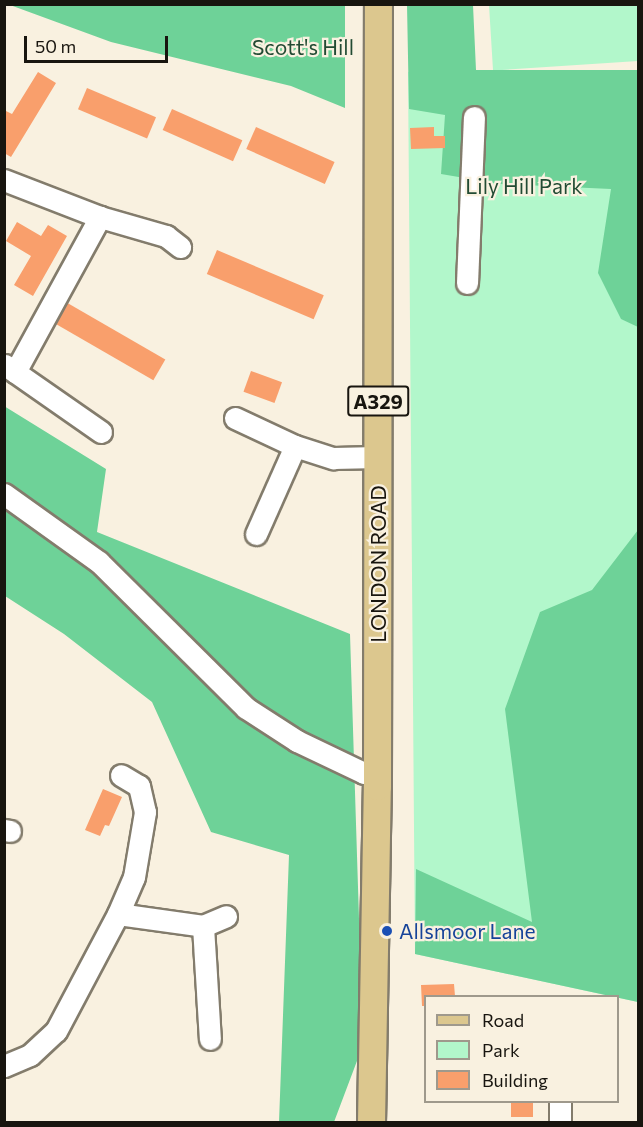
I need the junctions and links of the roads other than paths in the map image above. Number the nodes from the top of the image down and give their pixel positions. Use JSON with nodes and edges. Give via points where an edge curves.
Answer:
{"nodes":[{"id":1,"x":378,"y":4,"type":"edge"},
{"id":2,"x":474,"y":117,"type":"dead end"},
{"id":3,"x":4,"y":180,"type":"edge"},
{"id":4,"x":100,"y":217,"type":"junction"},
{"id":5,"x":180,"y":247,"type":"dead end"},
{"id":6,"x":467,"y":283,"type":"dead end"},
{"id":7,"x":10,"y":368,"type":"edge"},
{"id":8,"x":235,"y":418,"type":"dead end"},
{"id":9,"x":102,"y":432,"type":"dead end"},
{"id":10,"x":295,"y":447,"type":"junction"},
{"id":11,"x":378,"y":457,"type":"junction"},
{"id":12,"x":4,"y":494,"type":"edge"},
{"id":13,"x":256,"y":534,"type":"dead end"},
{"id":14,"x":370,"y":773,"type":"junction"},
{"id":15,"x":121,"y":776,"type":"dead end"},
{"id":16,"x":118,"y":914,"type":"junction"},
{"id":17,"x":226,"y":916,"type":"dead end"},
{"id":18,"x":202,"y":926,"type":"junction"},
{"id":19,"x":210,"y":1039,"type":"dead end"},
{"id":20,"x":4,"y":1066,"type":"edge"},
{"id":21,"x":560,"y":1103,"type":"edge"},
{"id":22,"x":371,"y":1122,"type":"edge"},
{"id":23,"x":560,"y":1122,"type":"edge"}],
"edges":[{"from":1,"to":11,"type":"main road","name":"LONDON ROAD","number":"A329","via":[[386,102]]},
{"from":2,"to":6,"type":"street"},
{"from":3,"to":4,"type":"street"},
{"from":4,"to":5,"type":"street","via":[[166,236]]},
{"from":4,"to":7,"type":"street"},
{"from":7,"to":9,"type":"street"},
{"from":8,"to":10,"type":"street"},
{"from":10,"to":11,"type":"street","via":[[333,458]]},
{"from":10,"to":13,"type":"street"},
{"from":11,"to":14,"type":"main road","name":"LONDON ROAD","number":"A329"},
{"from":12,"to":14,"type":"street","via":[[99,562],[246,708],[297,741]]},
{"from":14,"to":22,"type":"main road","name":"LONDON ROAD","number":"A329"},
{"from":15,"to":16,"type":"street","via":[[139,786],[143,798],[134,877]]},
{"from":16,"to":18,"type":"street"},
{"from":16,"to":20,"type":"street","via":[[56,1031],[30,1055]]},
{"from":17,"to":18,"type":"street"},
{"from":18,"to":19,"type":"street"},
{"from":21,"to":23,"type":"street"}]}
